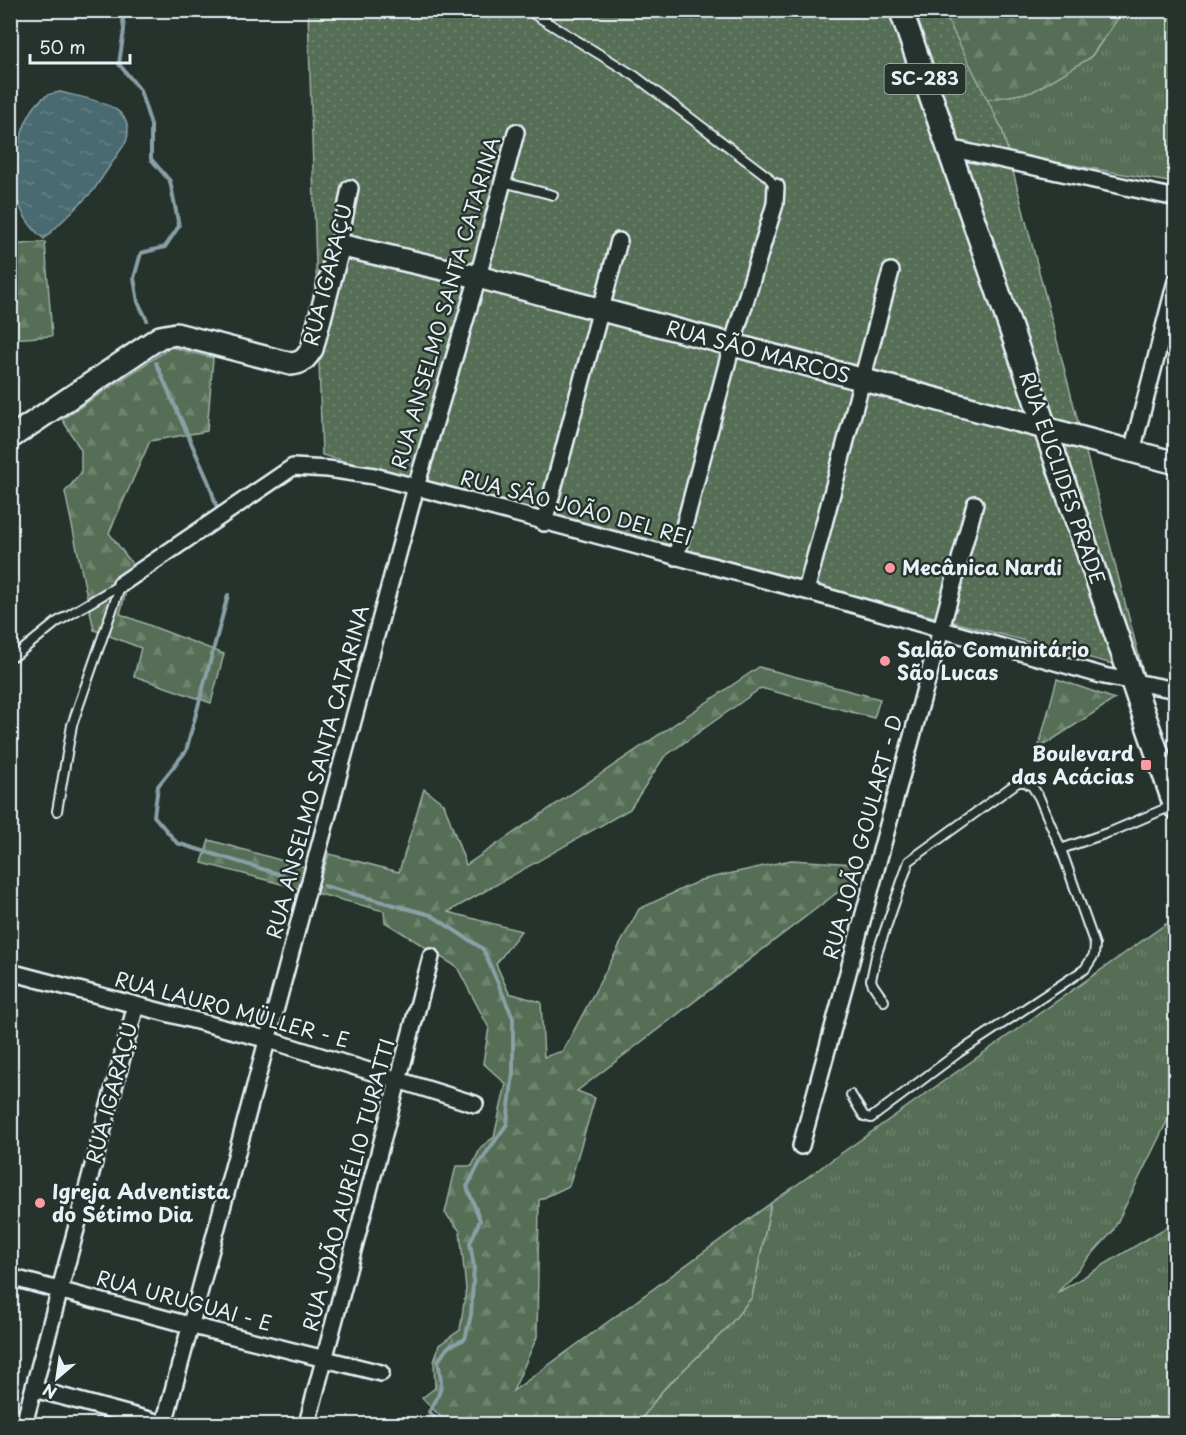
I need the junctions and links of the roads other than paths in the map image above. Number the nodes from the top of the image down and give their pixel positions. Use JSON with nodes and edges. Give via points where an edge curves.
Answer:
{"nodes":[{"id":1,"x":527,"y":10,"type":"edge"},
{"id":2,"x":901,"y":10,"type":"edge"},
{"id":3,"x":516,"y":132,"type":"dead end"},
{"id":4,"x":949,"y":148,"type":"junction"},
{"id":5,"x":503,"y":182,"type":"junction"},
{"id":6,"x":776,"y":187,"type":"joint"},
{"id":7,"x":350,"y":188,"type":"dead end"},
{"id":8,"x":553,"y":195,"type":"dead end"},
{"id":9,"x":1176,"y":198,"type":"edge"},
{"id":10,"x":619,"y":241,"type":"dead end"},
{"id":11,"x":339,"y":245,"type":"junction"},
{"id":12,"x":891,"y":271,"type":"dead end"},
{"id":13,"x":478,"y":278,"type":"junction"},
{"id":14,"x":1176,"y":281,"type":"edge"},
{"id":15,"x":601,"y":310,"type":"junction"},
{"id":16,"x":732,"y":345,"type":"junction"},
{"id":17,"x":863,"y":380,"type":"junction"},
{"id":18,"x":1046,"y":428,"type":"junction"},
{"id":19,"x":10,"y":438,"type":"edge"},
{"id":20,"x":1132,"y":451,"type":"junction"},
{"id":21,"x":1176,"y":463,"type":"edge"},
{"id":22,"x":416,"y":487,"type":"junction"},
{"id":23,"x":975,"y":504,"type":"dead end"},
{"id":24,"x":544,"y":523,"type":"junction"},
{"id":25,"x":676,"y":557,"type":"junction"},
{"id":26,"x":121,"y":584,"type":"junction"},
{"id":27,"x":806,"y":591,"type":"junction"},
{"id":28,"x":940,"y":630,"type":"junction"},
{"id":29,"x":10,"y":657,"type":"edge"},
{"id":30,"x":1132,"y":681,"type":"junction"},
{"id":31,"x":1176,"y":690,"type":"edge"},
{"id":32,"x":1175,"y":806,"type":"edge"},
{"id":33,"x":57,"y":811,"type":"dead end"},
{"id":34,"x":1061,"y":849,"type":"junction"},
{"id":35,"x":431,"y":957,"type":"dead end"},
{"id":36,"x":10,"y":972,"type":"edge"},
{"id":37,"x":884,"y":1001,"type":"dead end"},
{"id":38,"x":136,"y":1005,"type":"junction"},
{"id":39,"x":268,"y":1040,"type":"junction"},
{"id":40,"x":399,"y":1079,"type":"junction"},
{"id":41,"x":851,"y":1095,"type":"dead end"},
{"id":42,"x":475,"y":1104,"type":"dead end"},
{"id":43,"x":801,"y":1146,"type":"dead end"},
{"id":44,"x":10,"y":1277,"type":"edge"},
{"id":45,"x":60,"y":1290,"type":"junction"},
{"id":46,"x":189,"y":1325,"type":"junction"},
{"id":47,"x":325,"y":1359,"type":"junction"},
{"id":48,"x":381,"y":1373,"type":"dead end"},
{"id":49,"x":34,"y":1389,"type":"junction"},
{"id":50,"x":164,"y":1424,"type":"edge"},
{"id":51,"x":24,"y":1425,"type":"edge"},
{"id":52,"x":307,"y":1425,"type":"edge"}],
"edges":[{"from":1,"to":6,"type":"lane","via":[[634,76],[767,176]]},
{"from":2,"to":4,"type":"main road","number":"SC-283"},
{"from":3,"to":5,"type":"street","name":"RUA ANSELMO SANTA CATARINA"},
{"from":4,"to":9,"type":"street"},
{"from":4,"to":18,"type":"main road","name":"RUA EUCLIDES PRADE"},
{"from":5,"to":8,"type":"lane"},
{"from":5,"to":13,"type":"street","name":"RUA ANSELMO SANTA CATARINA"},
{"from":6,"to":16,"type":"street","via":[[776,204]]},
{"from":7,"to":11,"type":"street","name":"RUA IGARAÇU"},
{"from":10,"to":15,"type":"street"},
{"from":11,"to":13,"type":"street","name":"RUA SÃO MARCOS"},
{"from":11,"to":19,"type":"street","name":"RUA IGARAÇU","via":[[312,349],[299,364],[168,334]]},
{"from":12,"to":17,"type":"street"},
{"from":13,"to":15,"type":"street","name":"RUA SÃO MARCOS"},
{"from":13,"to":22,"type":"street","name":"RUA ANSELMO SANTA CATARINA"},
{"from":14,"to":20,"type":"street"},
{"from":15,"to":16,"type":"street","name":"RUA SÃO MARCOS"},
{"from":15,"to":24,"type":"street"},
{"from":16,"to":17,"type":"street","name":"RUA SÃO MARCOS"},
{"from":16,"to":25,"type":"street"},
{"from":17,"to":18,"type":"street","name":"RUA SÃO MARCOS"},
{"from":17,"to":27,"type":"street"},
{"from":18,"to":20,"type":"street","name":"RUA SÃO MARCOS"},
{"from":18,"to":30,"type":"main road","name":"RUA EUCLIDES PRADE"},
{"from":20,"to":21,"type":"street","name":"RUA SÃO MARCOS"},
{"from":22,"to":24,"type":"street","name":"RUA SÃO JOÃO DEL REI"},
{"from":22,"to":26,"type":"street","name":"RUA SÃO JOÃO DEL REI","via":[[374,476],[293,467]]},
{"from":22,"to":39,"type":"street","name":"RUA ANSELMO SANTA CATARINA"},
{"from":23,"to":28,"type":"street","name":"RUA JOÃO GOULART - D"},
{"from":24,"to":25,"type":"street","name":"RUA SÃO JOÃO DEL REI"},
{"from":25,"to":27,"type":"street","name":"RUA SÃO JOÃO DEL REI"},
{"from":26,"to":29,"type":"lane","name":"RUA SÃO JOÃO DEL REI","via":[[57,622]]},
{"from":26,"to":33,"type":"lane","via":[[72,725]]},
{"from":27,"to":28,"type":"street","name":"RUA SÃO JOÃO DEL REI"},
{"from":28,"to":30,"type":"street","name":"RUA SÃO JOÃO DEL REI"},
{"from":28,"to":43,"type":"street","name":"RUA JOÃO GOULART - D"},
{"from":30,"to":31,"type":"street","name":"RUA SÃO JOÃO DEL REI"},
{"from":30,"to":32,"type":"main road","name":"RUA EUCLIDES PRADE"},
{"from":32,"to":34,"type":"lane"},
{"from":34,"to":37,"type":"lane","via":[[1032,786],[1018,782],[909,861],[871,980]]},
{"from":34,"to":41,"type":"lane","via":[[1095,945],[1094,956],[1085,969],[958,1053],[871,1118],[864,1116]]},
{"from":35,"to":40,"type":"street","name":"RUA JOÃO AURÉLIO TURATTI"},
{"from":36,"to":38,"type":"street","name":"RUA LAURO MÜLLER - E"},
{"from":38,"to":39,"type":"street","name":"RUA LAURO MÜLLER - E"},
{"from":38,"to":45,"type":"street","name":"RUA IGARAÇU"},
{"from":39,"to":40,"type":"street","name":"RUA LAURO MÜLLER - E"},
{"from":39,"to":46,"type":"street","name":"RUA ANSELMO SANTA CATARINA"},
{"from":40,"to":42,"type":"street","name":"RUA LAURO MÜLLER - E"},
{"from":40,"to":47,"type":"street","name":"RUA JOÃO AURÉLIO TURATTI"},
{"from":44,"to":45,"type":"street","name":"RUA URUGUAI - E"},
{"from":45,"to":46,"type":"street","name":"RUA URUGUAI - E"},
{"from":45,"to":49,"type":"street","name":"RUA IGARAÇU"},
{"from":46,"to":47,"type":"street","name":"RUA URUGUAI - E"},
{"from":46,"to":50,"type":"street","name":"RUA ANSELMO SANTA CATARINA"},
{"from":47,"to":48,"type":"street","name":"RUA URUGUAI - E"},
{"from":47,"to":52,"type":"street","name":"RUA JOÃO AURÉLIO TURATTI"},
{"from":49,"to":50,"type":"street"},
{"from":49,"to":51,"type":"street","name":"RUA IGARAÇU"}]}
